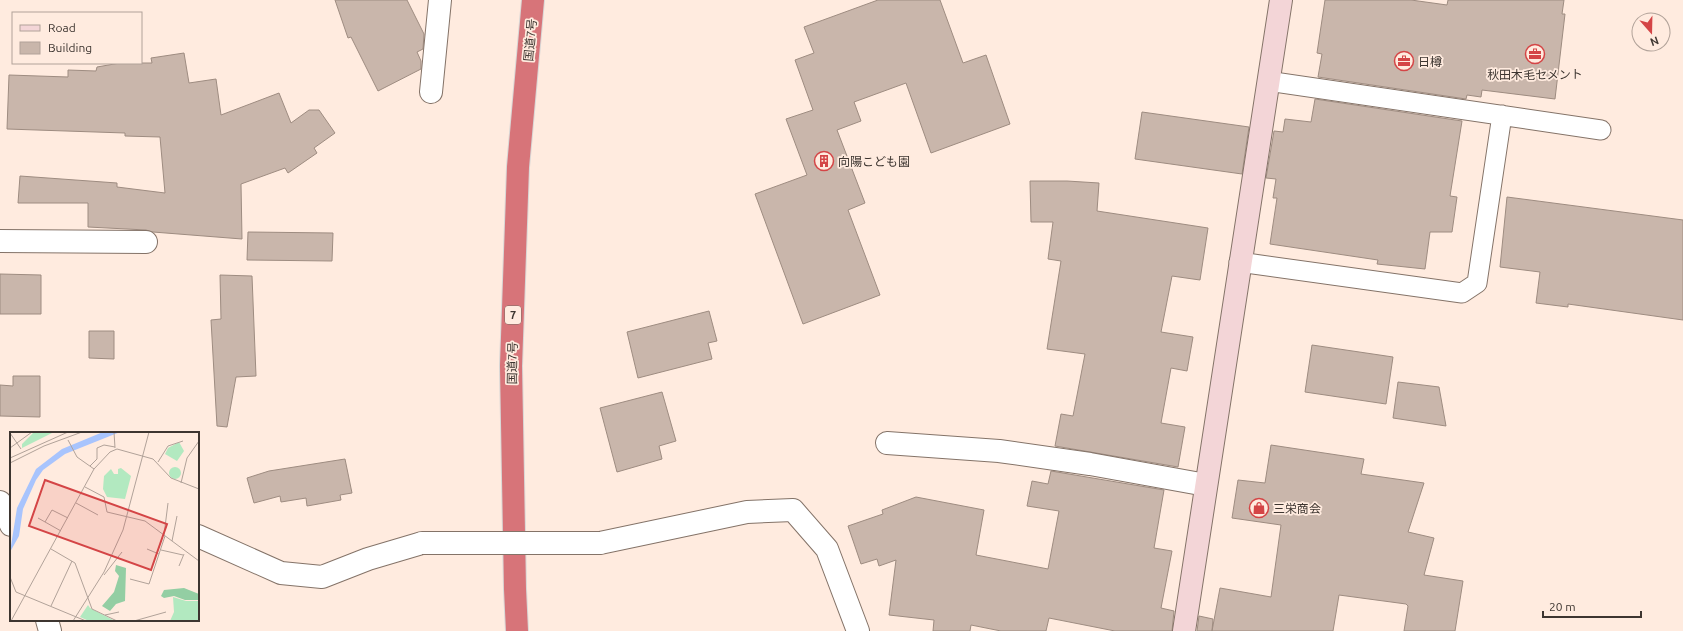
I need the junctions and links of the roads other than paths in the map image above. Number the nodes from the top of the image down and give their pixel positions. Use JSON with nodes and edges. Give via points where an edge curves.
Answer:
{"nodes":[{"id":1,"x":440,"y":0,"type":"edge"},
{"id":2,"x":533,"y":0,"type":"edge"},
{"id":3,"x":1281,"y":0,"type":"edge"},
{"id":4,"x":1268,"y":81,"type":"junction"},
{"id":5,"x":431,"y":92,"type":"dead end"},
{"id":6,"x":1502,"y":115,"type":"junction"},
{"id":7,"x":1602,"y":130,"type":"dead end"},
{"id":8,"x":0,"y":241,"type":"edge"},
{"id":9,"x":146,"y":242,"type":"dead end"},
{"id":10,"x":1240,"y":262,"type":"junction"},
{"id":11,"x":887,"y":443,"type":"dead end"},
{"id":12,"x":1206,"y":485,"type":"junction"},
{"id":13,"x":0,"y":489,"type":"edge"},
{"id":14,"x":10,"y":492,"type":"edge"},
{"id":15,"x":0,"y":502,"type":"edge"},
{"id":16,"x":10,"y":523,"type":"edge"},
{"id":17,"x":199,"y":536,"type":"edge"},
{"id":18,"x":46,"y":621,"type":"edge"},
{"id":19,"x":50,"y":631,"type":"edge"},
{"id":20,"x":517,"y":631,"type":"edge"},
{"id":21,"x":858,"y":631,"type":"edge"},
{"id":22,"x":1184,"y":631,"type":"edge"}],
"edges":[{"from":1,"to":5,"type":"street"},
{"from":2,"to":20,"type":"highway","name":"国道7号","number":"7","via":[[518,168],[511,366]]},
{"from":3,"to":4,"type":"street"},
{"from":4,"to":6,"type":"lane"},
{"from":4,"to":10,"type":"street"},
{"from":6,"to":7,"type":"lane"},
{"from":6,"to":10,"type":"lane","via":[[1477,284],[1462,293]]},
{"from":8,"to":9,"type":"street"},
{"from":10,"to":12,"type":"street"},
{"from":11,"to":12,"type":"street","via":[[999,451]]},
{"from":12,"to":22,"type":"street"},
{"from":13,"to":14,"type":"street"},
{"from":15,"to":16,"type":"street"},
{"from":17,"to":21,"type":"street","bridge":true,"via":[[280,573],[322,577],[368,559],[422,543],[600,543],[747,512],[793,510],[827,549]]},
{"from":18,"to":19,"type":"street"}]}
